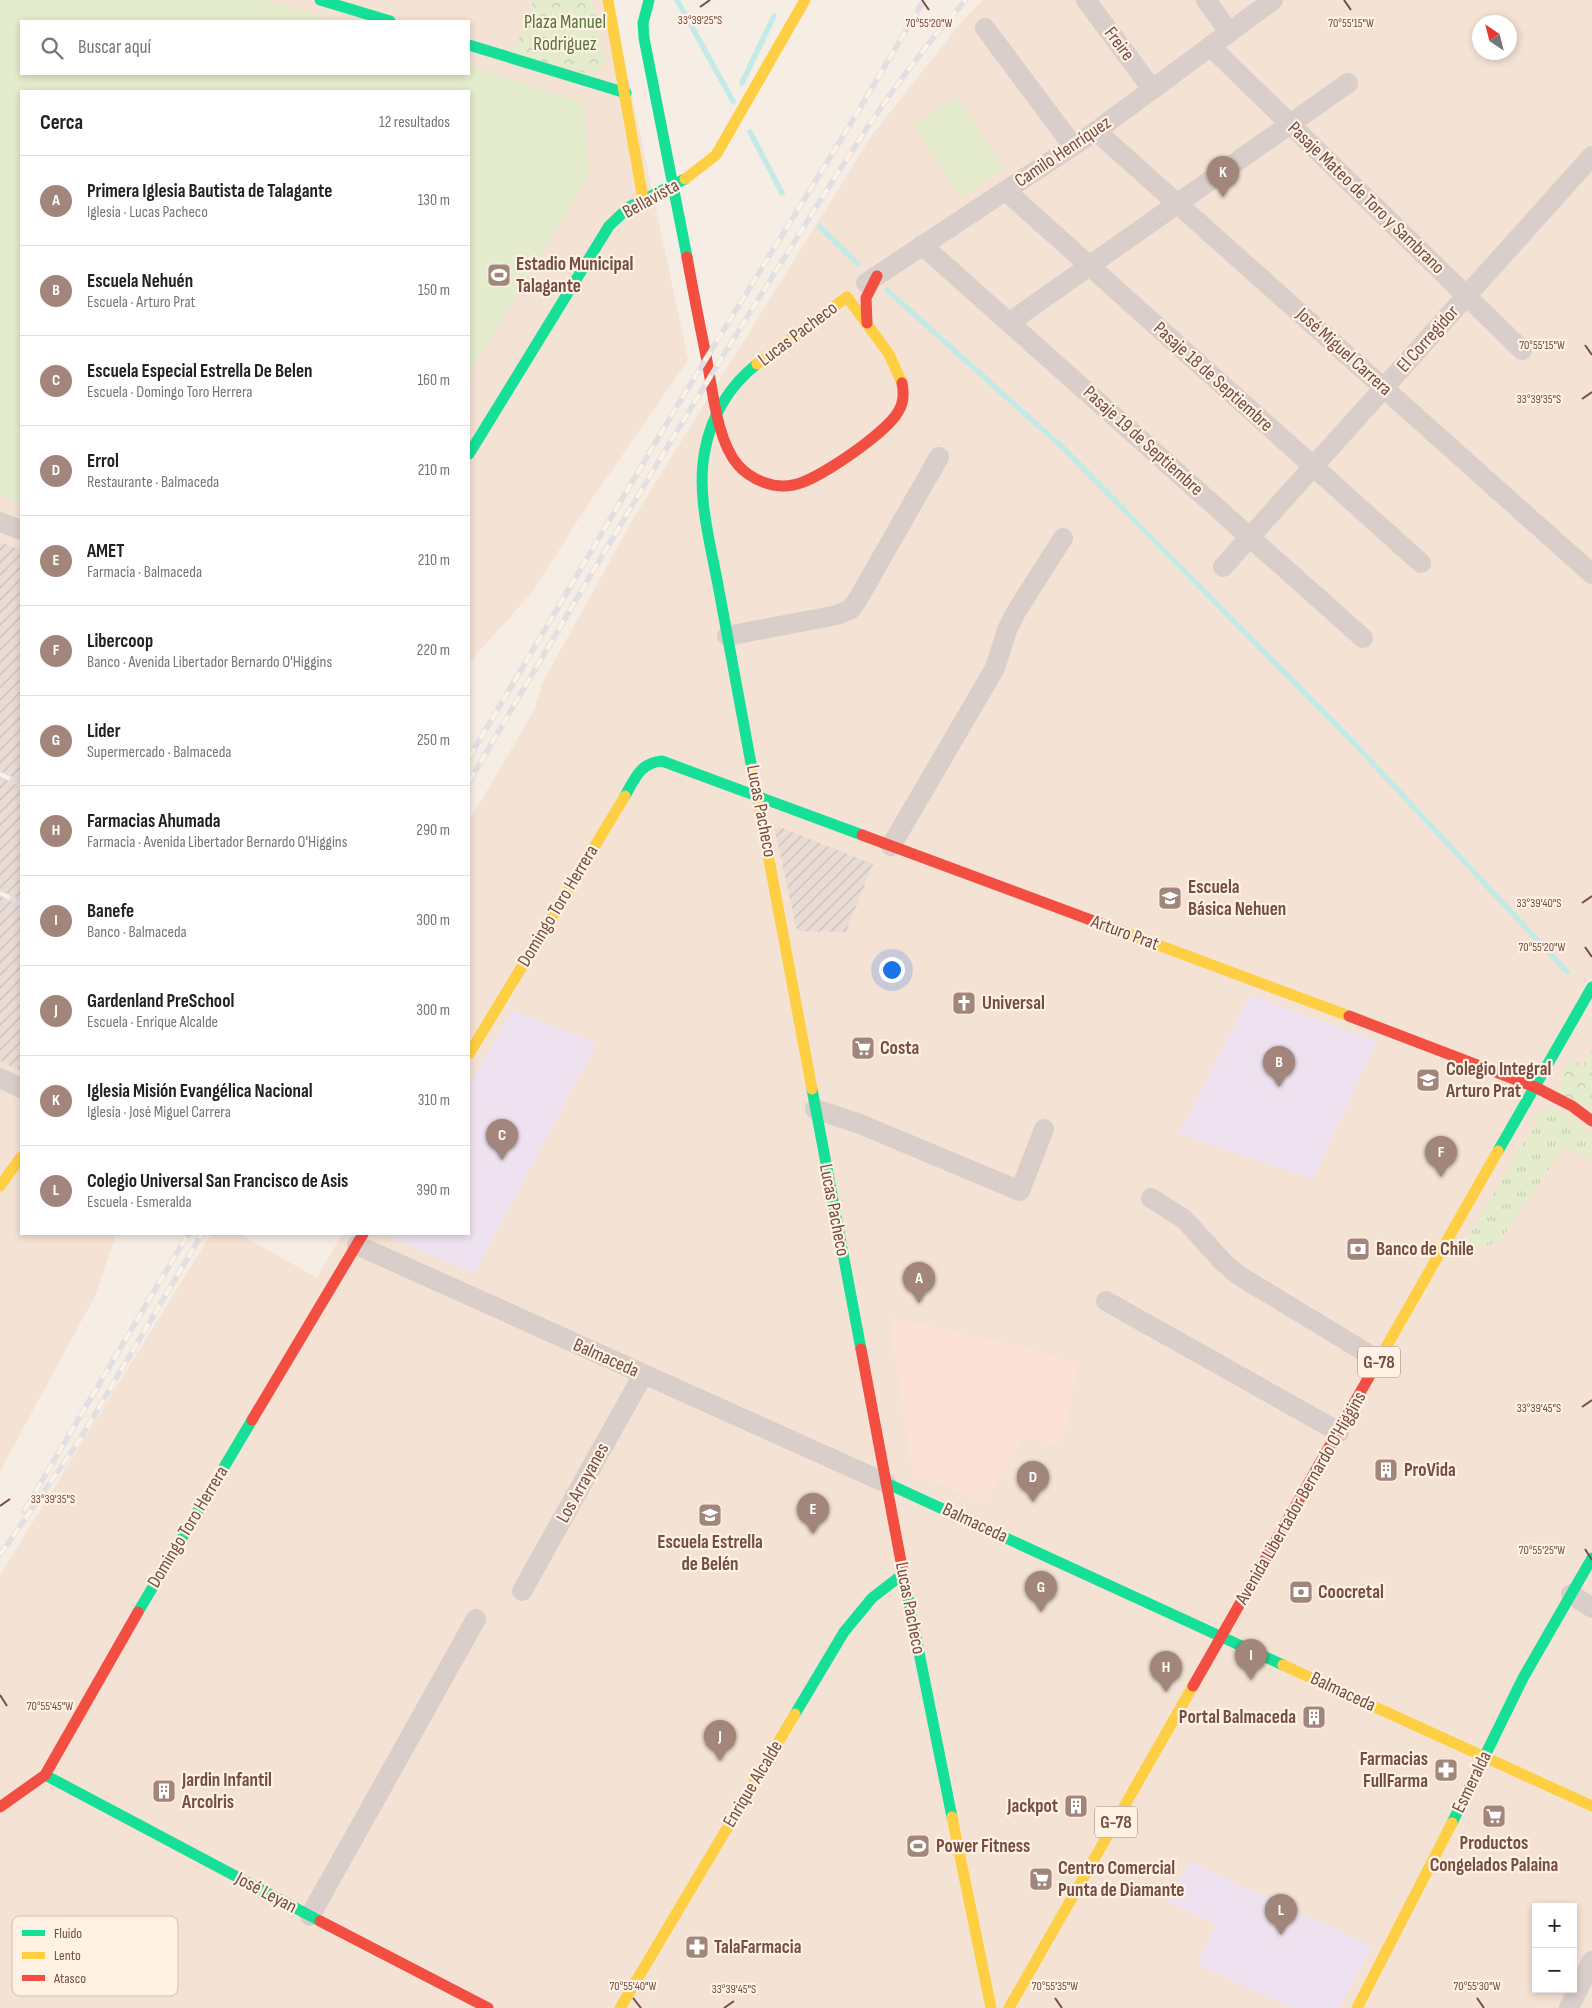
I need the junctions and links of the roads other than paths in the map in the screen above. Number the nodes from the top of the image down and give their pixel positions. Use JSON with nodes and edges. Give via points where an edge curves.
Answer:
{"nodes":[{"id":1,"x":320,"y":0,"type":"edge"},
{"id":2,"x":608,"y":0,"type":"edge"},
{"id":3,"x":649,"y":0,"type":"edge"},
{"id":4,"x":805,"y":0,"type":"edge"},
{"id":5,"x":1086,"y":0,"type":"edge"},
{"id":6,"x":1206,"y":0,"type":"edge"},
{"id":7,"x":1273,"y":0,"type":"edge"},
{"id":8,"x":387,"y":20,"type":"edge"},
{"id":9,"x":985,"y":28,"type":"dead end"},
{"id":10,"x":1229,"y":32,"type":"junction"},
{"id":11,"x":470,"y":45,"type":"edge"},
{"id":12,"x":1210,"y":46,"type":"junction"},
{"id":13,"x":1348,"y":83,"type":"dead end"},
{"id":14,"x":1152,"y":89,"type":"junction"},
{"id":15,"x":626,"y":93,"type":"junction"},
{"id":16,"x":1290,"y":124,"type":"junction"},
{"id":17,"x":1096,"y":131,"type":"junction"},
{"id":18,"x":1073,"y":146,"type":"junction"},
{"id":19,"x":1592,"y":156,"type":"edge"},
{"id":20,"x":1006,"y":191,"type":"junction"},
{"id":21,"x":643,"y":199,"type":"junction"},
{"id":22,"x":1177,"y":204,"type":"junction"},
{"id":23,"x":922,"y":245,"type":"junction"},
{"id":24,"x":1090,"y":266,"type":"junction"},
{"id":25,"x":877,"y":276,"type":"junction"},
{"id":26,"x":1467,"y":296,"type":"junction"},
{"id":27,"x":847,"y":297,"type":"junction"},
{"id":28,"x":820,"y":318,"type":"junction"},
{"id":29,"x":1010,"y":322,"type":"junction"},
{"id":30,"x":867,"y":323,"type":"junction"},
{"id":31,"x":1522,"y":350,"type":"dead end"},
{"id":32,"x":1384,"y":388,"type":"junction"},
{"id":33,"x":470,"y":452,"type":"edge"},
{"id":34,"x":939,"y":457,"type":"dead end"},
{"id":35,"x":1313,"y":467,"type":"junction"},
{"id":36,"x":0,"y":522,"type":"edge"},
{"id":37,"x":20,"y":530,"type":"edge"},
{"id":38,"x":1250,"y":537,"type":"junction"},
{"id":39,"x":1063,"y":538,"type":"dead end"},
{"id":40,"x":1421,"y":563,"type":"dead end"},
{"id":41,"x":1223,"y":567,"type":"dead end"},
{"id":42,"x":1592,"y":574,"type":"edge"},
{"id":43,"x":727,"y":636,"type":"junction"},
{"id":44,"x":1363,"y":638,"type":"dead end"},
{"id":45,"x":651,"y":762,"type":"joint"},
{"id":46,"x":758,"y":797,"type":"junction"},
{"id":47,"x":891,"y":846,"type":"junction"},
{"id":48,"x":1592,"y":987,"type":"edge"},
{"id":49,"x":470,"y":1052,"type":"edge"},
{"id":50,"x":0,"y":1078,"type":"edge"},
{"id":51,"x":20,"y":1088,"type":"edge"},
{"id":52,"x":1535,"y":1088,"type":"junction"},
{"id":53,"x":815,"y":1109,"type":"junction"},
{"id":54,"x":1592,"y":1120,"type":"edge"},
{"id":55,"x":1044,"y":1129,"type":"dead end"},
{"id":56,"x":20,"y":1158,"type":"edge"},
{"id":57,"x":0,"y":1186,"type":"edge"},
{"id":58,"x":1151,"y":1198,"type":"dead end"},
{"id":59,"x":360,"y":1239,"type":"edge"},
{"id":60,"x":1106,"y":1301,"type":"dead end"},
{"id":61,"x":1380,"y":1361,"type":"junction"},
{"id":62,"x":643,"y":1375,"type":"junction"},
{"id":63,"x":1339,"y":1432,"type":"junction"},
{"id":64,"x":886,"y":1483,"type":"junction"},
{"id":65,"x":1592,"y":1558,"type":"edge"},
{"id":66,"x":903,"y":1574,"type":"junction"},
{"id":67,"x":522,"y":1591,"type":"dead end"},
{"id":68,"x":1570,"y":1594,"type":"junction"},
{"id":69,"x":1592,"y":1608,"type":"edge"},
{"id":70,"x":476,"y":1619,"type":"dead end"},
{"id":71,"x":1222,"y":1637,"type":"junction"},
{"id":72,"x":1485,"y":1757,"type":"junction"},
{"id":73,"x":45,"y":1775,"type":"junction"},
{"id":74,"x":1592,"y":1806,"type":"edge"},
{"id":75,"x":0,"y":1807,"type":"edge"},
{"id":76,"x":310,"y":1916,"type":"junction"},
{"id":77,"x":1592,"y":1961,"type":"edge"},
{"id":78,"x":488,"y":2008,"type":"edge"},
{"id":79,"x":620,"y":2008,"type":"edge"},
{"id":80,"x":991,"y":2008,"type":"edge"},
{"id":81,"x":1009,"y":2008,"type":"edge"},
{"id":82,"x":1357,"y":2008,"type":"edge"},
{"id":83,"x":1569,"y":2008,"type":"edge"}],
"edges":[{"from":1,"to":8,"type":"main road"},
{"from":2,"to":15,"type":"main road"},
{"from":3,"to":30,"type":"main road","name":"Lucas Pacheco","via":[[643,23],[644,38],[715,403],[727,445],[739,466],[755,478],[774,485],[804,482],[895,418],[903,390],[899,373]]},
{"from":4,"to":21,"type":"main road","name":"Bellavista","via":[[716,155],[688,178]]},
{"from":5,"to":14,"type":"street","name":"Freire"},
{"from":6,"to":10,"type":"street"},
{"from":7,"to":10,"type":"street","name":"Camilo Henríquez"},
{"from":9,"to":18,"type":"street"},
{"from":10,"to":12,"type":"street","name":"Camilo Henríquez"},
{"from":11,"to":15,"type":"main road"},
{"from":12,"to":14,"type":"street","name":"Camilo Henríquez"},
{"from":12,"to":16,"type":"street","name":"Pasaje Mateo de Toro y Sambrano"},
{"from":13,"to":16,"type":"street"},
{"from":14,"to":17,"type":"street","name":"Camilo Henríquez"},
{"from":15,"to":21,"type":"main road"},
{"from":16,"to":22,"type":"street"},
{"from":16,"to":26,"type":"street","name":"Pasaje Mateo de Toro y Sambrano"},
{"from":17,"to":18,"type":"street","name":"Camilo Henríquez"},
{"from":17,"to":22,"type":"street","name":"José Miguel Carrera"},
{"from":18,"to":20,"type":"street","name":"Camilo Henríquez"},
{"from":19,"to":26,"type":"street","name":"El Corregidor"},
{"from":20,"to":23,"type":"street","name":"Camilo Henríquez"},
{"from":20,"to":24,"type":"street","name":"Pasaje 18 de Septiembre"},
{"from":21,"to":33,"type":"main road","name":"Bellavista","via":[[622,212],[609,226]]},
{"from":22,"to":24,"type":"street"},
{"from":22,"to":32,"type":"street","name":"José Miguel Carrera"},
{"from":23,"to":25,"type":"street","name":"Camilo Henríquez"},
{"from":23,"to":29,"type":"street","name":"Pasaje 19 de Septiembre"},
{"from":24,"to":29,"type":"street"},
{"from":24,"to":35,"type":"street","name":"Pasaje 18 de Septiembre"},
{"from":25,"to":27,"type":"street","name":"Camilo Henríquez"},
{"from":25,"to":30,"type":"main road","via":[[866,295]]},
{"from":26,"to":31,"type":"street","name":"Pasaje Mateo de Toro y Sambrano"},
{"from":26,"to":32,"type":"street","name":"El Corregidor"},
{"from":27,"to":28,"type":"main road","name":"Lucas Pacheco"},
{"from":27,"to":30,"type":"main road","name":"Lucas Pacheco"},
{"from":28,"to":30,"type":"main road","via":[[843,317]]},
{"from":28,"to":43,"type":"main road","name":"Lucas Pacheco","via":[[738,381],[719,408],[706,439],[701,473]]},
{"from":29,"to":38,"type":"street","name":"Pasaje 19 de Septiembre"},
{"from":32,"to":35,"type":"street","name":"El Corregidor"},
{"from":32,"to":42,"type":"street","name":"José Miguel Carrera"},
{"from":34,"to":43,"type":"street","via":[[851,609],[837,615]]},
{"from":35,"to":38,"type":"street","name":"El Corregidor"},
{"from":35,"to":40,"type":"street","name":"Pasaje 18 de Septiembre"},
{"from":36,"to":37,"type":"street"},
{"from":38,"to":41,"type":"street","name":"El Corregidor"},
{"from":38,"to":44,"type":"street","name":"Pasaje 19 de Septiembre"},
{"from":39,"to":47,"type":"street","via":[[1016,612],[995,668]]},
{"from":43,"to":46,"type":"main road","name":"Lucas Pacheco"},
{"from":45,"to":46,"type":"main road","name":"Arturo Prat","via":[[668,762]]},
{"from":45,"to":49,"type":"main road","name":"Domingo Toro Herrera","via":[[638,775]]},
{"from":46,"to":47,"type":"main road","name":"Arturo Prat"},
{"from":46,"to":53,"type":"main road","name":"Lucas Pacheco"},
{"from":47,"to":52,"type":"main road","name":"Arturo Prat"},
{"from":48,"to":52,"type":"main road","name":"Avenida Libertador Bernardo O'Higgins","number":"G-78"},
{"from":50,"to":51,"type":"street"},
{"from":52,"to":54,"type":"main road","name":"Arturo Prat"},
{"from":52,"to":61,"type":"main road","name":"Avenida Libertador Bernardo O'Higgins","number":"G-78"},
{"from":53,"to":55,"type":"street","via":[[860,1124],[1020,1191]]},
{"from":53,"to":64,"type":"main road","name":"Lucas Pacheco"},
{"from":56,"to":57,"type":"main road"},
{"from":58,"to":61,"type":"street","via":[[1184,1218],[1238,1274]]},
{"from":59,"to":62,"type":"street","name":"Balmaceda"},
{"from":59,"to":73,"type":"main road","name":"Domingo Toro Herrera","via":[[102,1672]]},
{"from":60,"to":63,"type":"street"},
{"from":61,"to":63,"type":"main road","name":"Avenida Libertador Bernardo O'Higgins","number":"G-78"},
{"from":62,"to":64,"type":"street","name":"Balmaceda"},
{"from":62,"to":67,"type":"street","name":"Los Arrayanes"},
{"from":63,"to":71,"type":"main road","name":"Avenida Libertador Bernardo O'Higgins","number":"G-78"},
{"from":64,"to":66,"type":"main road","name":"Lucas Pacheco"},
{"from":64,"to":71,"type":"main road","name":"Balmaceda"},
{"from":65,"to":68,"type":"main road","name":"Esmeralda"},
{"from":66,"to":79,"type":"main road","name":"Enrique Alcalde","via":[[872,1598],[844,1632]]},
{"from":66,"to":80,"type":"main road","name":"Lucas Pacheco"},
{"from":68,"to":69,"type":"street"},
{"from":68,"to":72,"type":"main road","name":"Esmeralda","via":[[1523,1678]]},
{"from":70,"to":76,"type":"street"},
{"from":71,"to":72,"type":"main road","name":"Balmaceda"},
{"from":71,"to":81,"type":"main road","name":"Avenida Libertador Bernardo O'Higgins","number":"G-78"},
{"from":72,"to":74,"type":"main road","name":"Balmaceda"},
{"from":72,"to":82,"type":"main road","name":"Esmeralda"},
{"from":73,"to":75,"type":"main road","name":"Domingo Toro Herrera"},
{"from":73,"to":76,"type":"main road","name":"José Leyan"},
{"from":76,"to":78,"type":"main road","name":"José Leyan"},
{"from":77,"to":83,"type":"street"}]}
